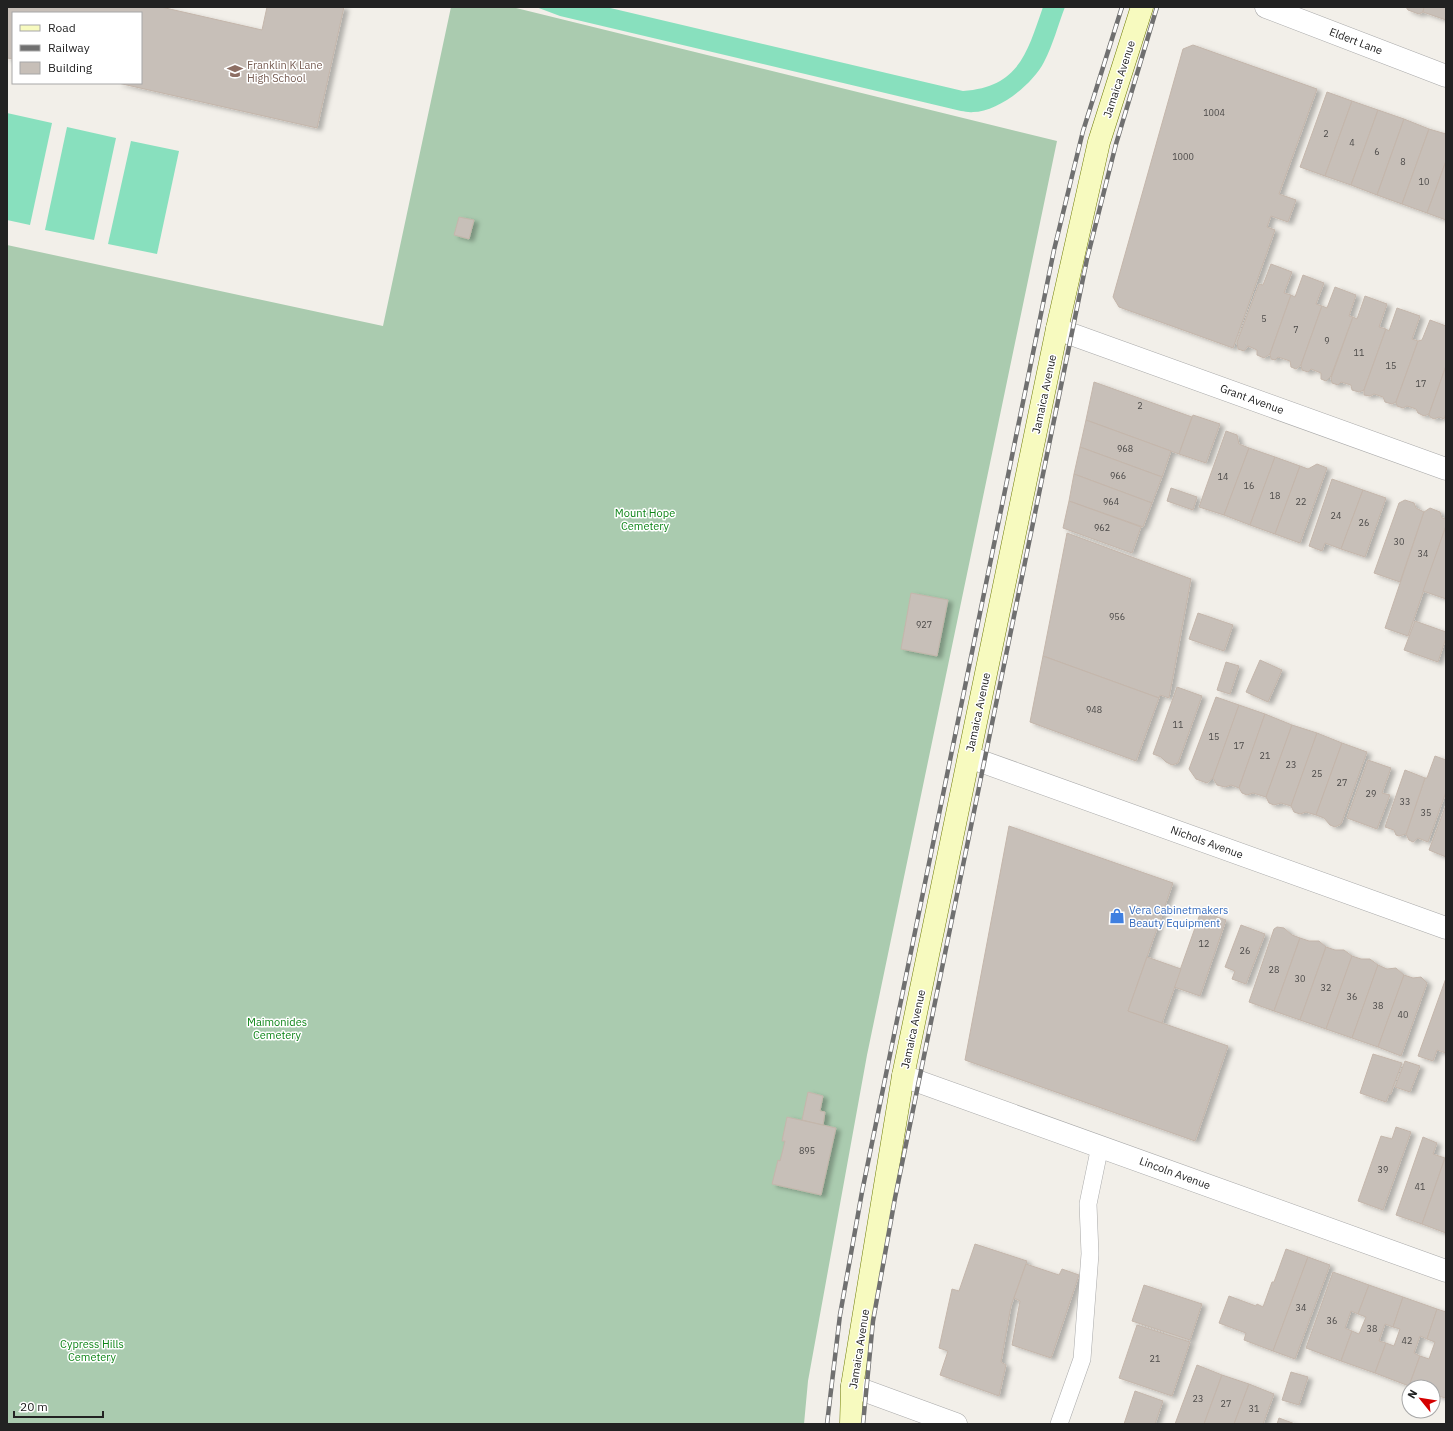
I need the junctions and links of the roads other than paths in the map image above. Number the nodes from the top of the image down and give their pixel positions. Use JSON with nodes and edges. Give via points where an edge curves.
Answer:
{"nodes":[{"id":1,"x":1142,"y":7,"type":"edge"},
{"id":2,"x":1266,"y":7,"type":"edge"},
{"id":3,"x":1446,"y":76,"type":"edge"},
{"id":4,"x":1057,"y":329,"type":"junction"},
{"id":5,"x":1446,"y":469,"type":"edge"},
{"id":6,"x":969,"y":757,"type":"junction"},
{"id":7,"x":1446,"y":928,"type":"edge"},
{"id":8,"x":903,"y":1076,"type":"junction"},
{"id":9,"x":1100,"y":1146,"type":"junction"},
{"id":10,"x":1446,"y":1270,"type":"edge"},
{"id":11,"x":852,"y":1386,"type":"junction"},
{"id":12,"x":851,"y":1424,"type":"edge"},
{"id":13,"x":956,"y":1424,"type":"edge"},
{"id":14,"x":1059,"y":1424,"type":"edge"}],
"edges":[{"from":1,"to":4,"type":"main road","name":"Jamaica Avenue","via":[[1099,142]]},
{"from":2,"to":3,"type":"street","name":"Eldert Lane"},
{"from":4,"to":5,"type":"street","name":"Grant Avenue"},
{"from":4,"to":6,"type":"main road","name":"Jamaica Avenue"},
{"from":6,"to":7,"type":"street","name":"Nichols Avenue"},
{"from":6,"to":8,"type":"main road","name":"Jamaica Avenue"},
{"from":8,"to":9,"type":"street","name":"Lincoln Avenue"},
{"from":8,"to":11,"type":"main road","name":"Jamaica Avenue"},
{"from":9,"to":10,"type":"street","name":"Lincoln Avenue"},
{"from":9,"to":14,"type":"lane","via":[[1088,1204],[1090,1254],[1082,1359]]},
{"from":11,"to":12,"type":"main road","name":"Jamaica Avenue"},
{"from":11,"to":13,"type":"street"}]}
